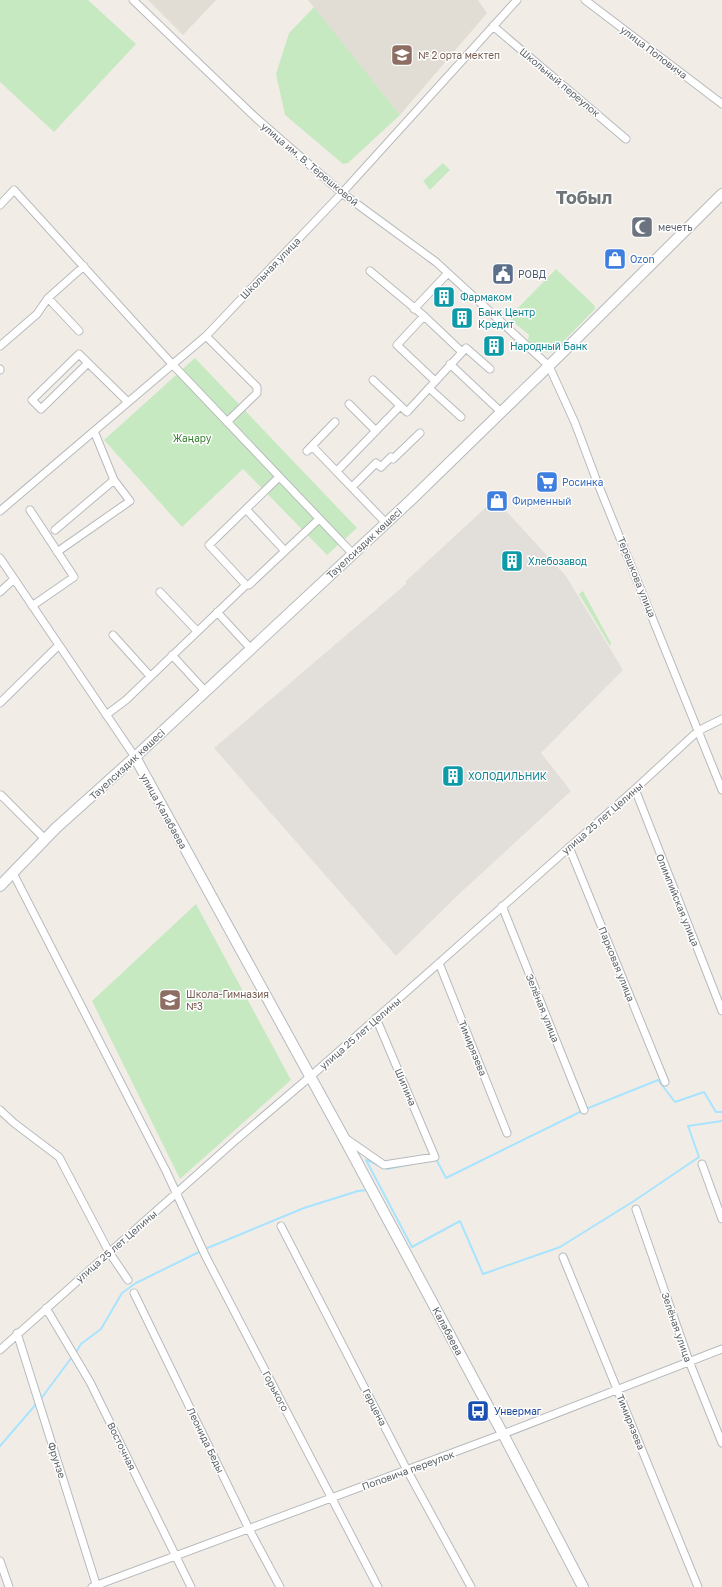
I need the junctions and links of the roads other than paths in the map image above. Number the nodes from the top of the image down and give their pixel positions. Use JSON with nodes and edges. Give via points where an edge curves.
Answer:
{"nodes":[{"id":1,"x":133,"y":0,"type":"edge"},
{"id":2,"x":517,"y":0,"type":"edge"},
{"id":3,"x":585,"y":0,"type":"edge"},
{"id":4,"x":493,"y":26,"type":"junction"},
{"id":5,"x":722,"y":104,"type":"edge"},
{"id":6,"x":626,"y":139,"type":"dead end"},
{"id":7,"x":342,"y":193,"type":"junction"},
{"id":8,"x":722,"y":194,"type":"edge"},
{"id":9,"x":0,"y":205,"type":"edge"},
{"id":10,"x":84,"y":266,"type":"junction"},
{"id":11,"x":370,"y":271,"type":"dead end"},
{"id":12,"x":448,"y":273,"type":"junction"},
{"id":13,"x":48,"y":298,"type":"junction"},
{"id":14,"x":414,"y":308,"type":"junction"},
{"id":15,"x":424,"y":316,"type":"junction"},
{"id":16,"x":79,"y":331,"type":"dead end"},
{"id":17,"x":206,"y":336,"type":"junction"},
{"id":18,"x":0,"y":346,"type":"edge"},
{"id":19,"x":462,"y":352,"type":"junction"},
{"id":20,"x":88,"y":363,"type":"junction"},
{"id":21,"x":450,"y":364,"type":"junction"},
{"id":22,"x":173,"y":365,"type":"junction"},
{"id":23,"x":549,"y":366,"type":"junction"},
{"id":24,"x":490,"y":369,"type":"dead end"},
{"id":25,"x":373,"y":380,"type":"dead end"},
{"id":26,"x":435,"y":381,"type":"junction"},
{"id":27,"x":429,"y":388,"type":"junction"},
{"id":28,"x":128,"y":402,"type":"junction"},
{"id":29,"x":349,"y":404,"type":"dead end"},
{"id":30,"x":400,"y":406,"type":"junction"},
{"id":31,"x":501,"y":412,"type":"junction"},
{"id":32,"x":461,"y":417,"type":"dead end"},
{"id":33,"x":227,"y":422,"type":"junction"},
{"id":34,"x":335,"y":422,"type":"dead end"},
{"id":35,"x":94,"y":431,"type":"junction"},
{"id":36,"x":376,"y":431,"type":"junction"},
{"id":37,"x":420,"y":432,"type":"dead end"},
{"id":38,"x":337,"y":472,"type":"junction"},
{"id":39,"x":279,"y":477,"type":"junction"},
{"id":40,"x":114,"y":480,"type":"junction"},
{"id":41,"x":352,"y":487,"type":"junction"},
{"id":42,"x":246,"y":509,"type":"junction"},
{"id":43,"x":30,"y":510,"type":"dead end"},
{"id":44,"x":0,"y":511,"type":"edge"},
{"id":45,"x":319,"y":519,"type":"junction"},
{"id":46,"x":386,"y":523,"type":"junction"},
{"id":47,"x":55,"y":530,"type":"dead end"},
{"id":48,"x":285,"y":551,"type":"junction"},
{"id":49,"x":57,"y":552,"type":"junction"},
{"id":50,"x":353,"y":554,"type":"junction"},
{"id":51,"x":0,"y":558,"type":"edge"},
{"id":52,"x":14,"y":579,"type":"junction"},
{"id":53,"x":246,"y":585,"type":"junction"},
{"id":54,"x":0,"y":592,"type":"edge"},
{"id":55,"x":160,"y":592,"type":"dead end"},
{"id":56,"x":32,"y":606,"type":"junction"},
{"id":57,"x":217,"y":612,"type":"junction"},
{"id":58,"x":197,"y":631,"type":"junction"},
{"id":59,"x":113,"y":635,"type":"dead end"},
{"id":60,"x":59,"y":645,"type":"junction"},
{"id":61,"x":251,"y":649,"type":"junction"},
{"id":62,"x":172,"y":655,"type":"junction"},
{"id":63,"x":150,"y":676,"type":"junction"},
{"id":64,"x":205,"y":691,"type":"junction"},
{"id":65,"x":0,"y":703,"type":"edge"},
{"id":66,"x":106,"y":715,"type":"junction"},
{"id":67,"x":722,"y":719,"type":"edge"},
{"id":68,"x":698,"y":731,"type":"junction"},
{"id":69,"x":135,"y":757,"type":"junction"},
{"id":70,"x":635,"y":789,"type":"junction"},
{"id":71,"x":722,"y":790,"type":"edge"},
{"id":72,"x":0,"y":796,"type":"edge"},
{"id":73,"x":45,"y":840,"type":"junction"},
{"id":74,"x":569,"y":847,"type":"junction"},
{"id":75,"x":12,"y":873,"type":"junction"},
{"id":76,"x":0,"y":886,"type":"edge"},
{"id":77,"x":502,"y":906,"type":"junction"},
{"id":78,"x":439,"y":963,"type":"junction"},
{"id":79,"x":722,"y":1011,"type":"edge"},
{"id":80,"x":376,"y":1018,"type":"junction"},
{"id":81,"x":311,"y":1076,"type":"junction"},
{"id":82,"x":665,"y":1082,"type":"dead end"},
{"id":83,"x":0,"y":1110,"type":"edge"},
{"id":84,"x":584,"y":1110,"type":"dead end"},
{"id":85,"x":507,"y":1133,"type":"dead end"},
{"id":86,"x":344,"y":1138,"type":"junction"},
{"id":87,"x":702,"y":1164,"type":"dead end"},
{"id":88,"x":176,"y":1194,"type":"junction"},
{"id":89,"x":636,"y":1209,"type":"dead end"},
{"id":90,"x":722,"y":1219,"type":"edge"},
{"id":91,"x":282,"y":1226,"type":"dead end"},
{"id":92,"x":109,"y":1252,"type":"junction"},
{"id":93,"x":563,"y":1256,"type":"dead end"},
{"id":94,"x":128,"y":1280,"type":"dead end"},
{"id":95,"x":134,"y":1293,"type":"dead end"},
{"id":96,"x":46,"y":1308,"type":"junction"},
{"id":97,"x":17,"y":1333,"type":"junction"},
{"id":98,"x":722,"y":1349,"type":"edge"},
{"id":99,"x":0,"y":1350,"type":"edge"},
{"id":100,"x":689,"y":1361,"type":"junction"},
{"id":101,"x":618,"y":1390,"type":"junction"},
{"id":102,"x":503,"y":1434,"type":"junction"},
{"id":103,"x":722,"y":1443,"type":"edge"},
{"id":104,"x":407,"y":1470,"type":"junction"},
{"id":105,"x":333,"y":1498,"type":"junction"},
{"id":106,"x":249,"y":1529,"type":"junction"},
{"id":107,"x":176,"y":1556,"type":"junction"},
{"id":108,"x":0,"y":1561,"type":"edge"},
{"id":109,"x":95,"y":1586,"type":"edge"},
{"id":110,"x":9,"y":1587,"type":"edge"},
{"id":111,"x":191,"y":1587,"type":"edge"},
{"id":112,"x":280,"y":1587,"type":"edge"},
{"id":113,"x":378,"y":1587,"type":"edge"},
{"id":114,"x":471,"y":1587,"type":"edge"},
{"id":115,"x":583,"y":1587,"type":"edge"},
{"id":116,"x":698,"y":1587,"type":"edge"}],
"edges":[{"from":1,"to":7,"type":"street","name":"улица им. В. Терешковой","via":[[256,118]]},
{"from":2,"to":4,"type":"street","name":"Школьная улица"},
{"from":3,"to":5,"type":"street","name":"улица Поповича"},
{"from":4,"to":6,"type":"street","name":"Школьный переулок"},
{"from":4,"to":7,"type":"street","name":"Школьная улица"},
{"from":7,"to":12,"type":"street","name":"улица им. В. Терешковой"},
{"from":7,"to":17,"type":"street","name":"Школьная улица"},
{"from":8,"to":23,"type":"street","name":"Тауелсиздик көшесі"},
{"from":9,"to":10,"type":"street","via":[[14,190]]},
{"from":10,"to":13,"type":"street"},
{"from":10,"to":22,"type":"street"},
{"from":11,"to":14,"type":"street"},
{"from":12,"to":14,"type":"street"},
{"from":12,"to":23,"type":"street","name":"улица им. В. Терешковой"},
{"from":13,"to":16,"type":"street"},
{"from":13,"to":18,"type":"street","via":[[37,314]]},
{"from":14,"to":15,"type":"street"},
{"from":15,"to":19,"type":"street"},
{"from":15,"to":26,"type":"street","via":[[397,345]]},
{"from":17,"to":22,"type":"street","name":"Школьная улица"},
{"from":17,"to":33,"type":"street","via":[[257,387],[257,393]]},
{"from":19,"to":21,"type":"street"},
{"from":19,"to":24,"type":"street","via":[[466,348]]},
{"from":20,"to":20,"type":"street","via":[[79,354],[32,400],[41,409]]},
{"from":20,"to":28,"type":"street"},
{"from":21,"to":26,"type":"street"},
{"from":21,"to":31,"type":"street"},
{"from":22,"to":28,"type":"street","name":"Школьная улица"},
{"from":22,"to":33,"type":"street"},
{"from":23,"to":31,"type":"street","name":"Тауелсиздик көшесі"},
{"from":23,"to":68,"type":"street","name":"Терешкова улица","via":[[575,423]]},
{"from":25,"to":30,"type":"street"},
{"from":26,"to":27,"type":"street"},
{"from":27,"to":30,"type":"street","via":[[407,412]]},
{"from":27,"to":32,"type":"street"},
{"from":28,"to":35,"type":"street","name":"Школьная улица"},
{"from":29,"to":36,"type":"street"},
{"from":30,"to":36,"type":"street"},
{"from":31,"to":46,"type":"street","name":"Тауелсиздик көшесі"},
{"from":33,"to":39,"type":"street"},
{"from":34,"to":38,"type":"street","via":[[309,448]]},
{"from":35,"to":40,"type":"street"},
{"from":35,"to":44,"type":"street","name":"Школьная улица"},
{"from":36,"to":38,"type":"street"},
{"from":37,"to":41,"type":"street","via":[[393,459],[391,457],[381,467],[376,463]]},
{"from":38,"to":41,"type":"street"},
{"from":39,"to":42,"type":"street"},
{"from":39,"to":45,"type":"street"},
{"from":40,"to":47,"type":"street"},
{"from":40,"to":49,"type":"street","via":[[130,501]]},
{"from":41,"to":46,"type":"street"},
{"from":42,"to":48,"type":"street"},
{"from":42,"to":53,"type":"street","via":[[209,545]]},
{"from":43,"to":49,"type":"street"},
{"from":45,"to":48,"type":"street"},
{"from":45,"to":50,"type":"street"},
{"from":46,"to":50,"type":"street","name":"Тауелсиздик көшесі"},
{"from":48,"to":53,"type":"street"},
{"from":49,"to":56,"type":"street","via":[[74,577]]},
{"from":50,"to":61,"type":"street","name":"Тауелсиздик көшесі"},
{"from":51,"to":52,"type":"street","name":"улица Калабаева"},
{"from":52,"to":54,"type":"street"},
{"from":52,"to":56,"type":"street","name":"улица Калабаева"},
{"from":53,"to":57,"type":"street"},
{"from":55,"to":58,"type":"street"},
{"from":56,"to":60,"type":"street","name":"улица Калабаева"},
{"from":57,"to":58,"type":"street"},
{"from":57,"to":61,"type":"street"},
{"from":58,"to":62,"type":"street"},
{"from":59,"to":63,"type":"street"},
{"from":60,"to":65,"type":"street"},
{"from":60,"to":66,"type":"street","name":"улица Калабаева"},
{"from":61,"to":64,"type":"street","name":"Тауелсиздик көшесі"},
{"from":62,"to":63,"type":"street"},
{"from":62,"to":64,"type":"street"},
{"from":63,"to":66,"type":"street","via":[[126,700]]},
{"from":64,"to":69,"type":"street","name":"Тауелсиздик көшесі"},
{"from":66,"to":69,"type":"street","name":"улица Калабаева"},
{"from":67,"to":68,"type":"street","name":"улица 25 лет Целины"},
{"from":68,"to":70,"type":"street","name":"улица 25 лет Целины"},
{"from":68,"to":71,"type":"street","name":"Терешкова улица"},
{"from":69,"to":73,"type":"street","name":"Тауелсиздик көшесі"},
{"from":69,"to":81,"type":"street","name":"улица Калабаева"},
{"from":70,"to":74,"type":"street","name":"улица 25 лет Целины"},
{"from":70,"to":79,"type":"street","name":"Олимпийская улица"},
{"from":72,"to":73,"type":"street"},
{"from":73,"to":75,"type":"street","name":"Тауелсиздик көшесі"},
{"from":74,"to":77,"type":"street","name":"улица 25 лет Целины"},
{"from":74,"to":82,"type":"street","name":"Парковая улица"},
{"from":75,"to":76,"type":"street","name":"Тауелсиздик көшесі"},
{"from":75,"to":88,"type":"street","name":"Горького"},
{"from":77,"to":78,"type":"street","name":"улица 25 лет Целины"},
{"from":77,"to":84,"type":"street","name":"Зелёная улица"},
{"from":78,"to":80,"type":"street","name":"улица 25 лет Целины"},
{"from":78,"to":85,"type":"street","name":"Тимирязева"},
{"from":80,"to":81,"type":"street","name":"улица 25 лет Целины"},
{"from":80,"to":86,"type":"street","name":"Шипина","via":[[436,1157],[384,1165]]},
{"from":81,"to":86,"type":"street","name":"Калабаева"},
{"from":81,"to":88,"type":"street","name":"улица 25 лет Целины"},
{"from":83,"to":92,"type":"street","via":[[59,1157]]},
{"from":86,"to":102,"type":"street","name":"Калабаева"},
{"from":87,"to":90,"type":"street"},
{"from":88,"to":92,"type":"street","name":"улица 25 лет Целины"},
{"from":88,"to":105,"type":"street","name":"Горького","via":[[206,1257]]},
{"from":89,"to":100,"type":"street","name":"Зелёная улица"},
{"from":91,"to":104,"type":"street","name":"Герцена"},
{"from":92,"to":94,"type":"street"},
{"from":92,"to":96,"type":"street","name":"улица 25 лет Целины"},
{"from":93,"to":101,"type":"street","name":"Тимирязева"},
{"from":95,"to":106,"type":"street","name":"Леонида Беды"},
{"from":96,"to":97,"type":"street","name":"улица 25 лет Целины"},
{"from":96,"to":107,"type":"street","name":"Восточная","via":[[90,1382]]},
{"from":97,"to":99,"type":"street","name":"улица 25 лет Целины"},
{"from":97,"to":109,"type":"street","name":"Фрунзе"},
{"from":98,"to":100,"type":"street","name":"Поповича переулок"},
{"from":100,"to":101,"type":"street","name":"Поповича переулок"},
{"from":100,"to":103,"type":"street","name":"Зелёная улица"},
{"from":101,"to":102,"type":"street","name":"Поповича переулок"},
{"from":101,"to":116,"type":"street","name":"Тимирязева"},
{"from":102,"to":104,"type":"street","name":"Поповича переулок"},
{"from":102,"to":115,"type":"street","name":"Калабаева"},
{"from":104,"to":105,"type":"street","name":"Поповича переулок"},
{"from":104,"to":114,"type":"street","name":"Герцена"},
{"from":105,"to":106,"type":"street","name":"Поповича переулок"},
{"from":105,"to":113,"type":"street","name":"Горького"},
{"from":106,"to":107,"type":"street","name":"Поповича переулок"},
{"from":106,"to":112,"type":"street","name":"Леонида Беды"},
{"from":107,"to":109,"type":"street","name":"Поповича переулок"},
{"from":107,"to":111,"type":"street","name":"Восточная"},
{"from":108,"to":110,"type":"street"}]}
